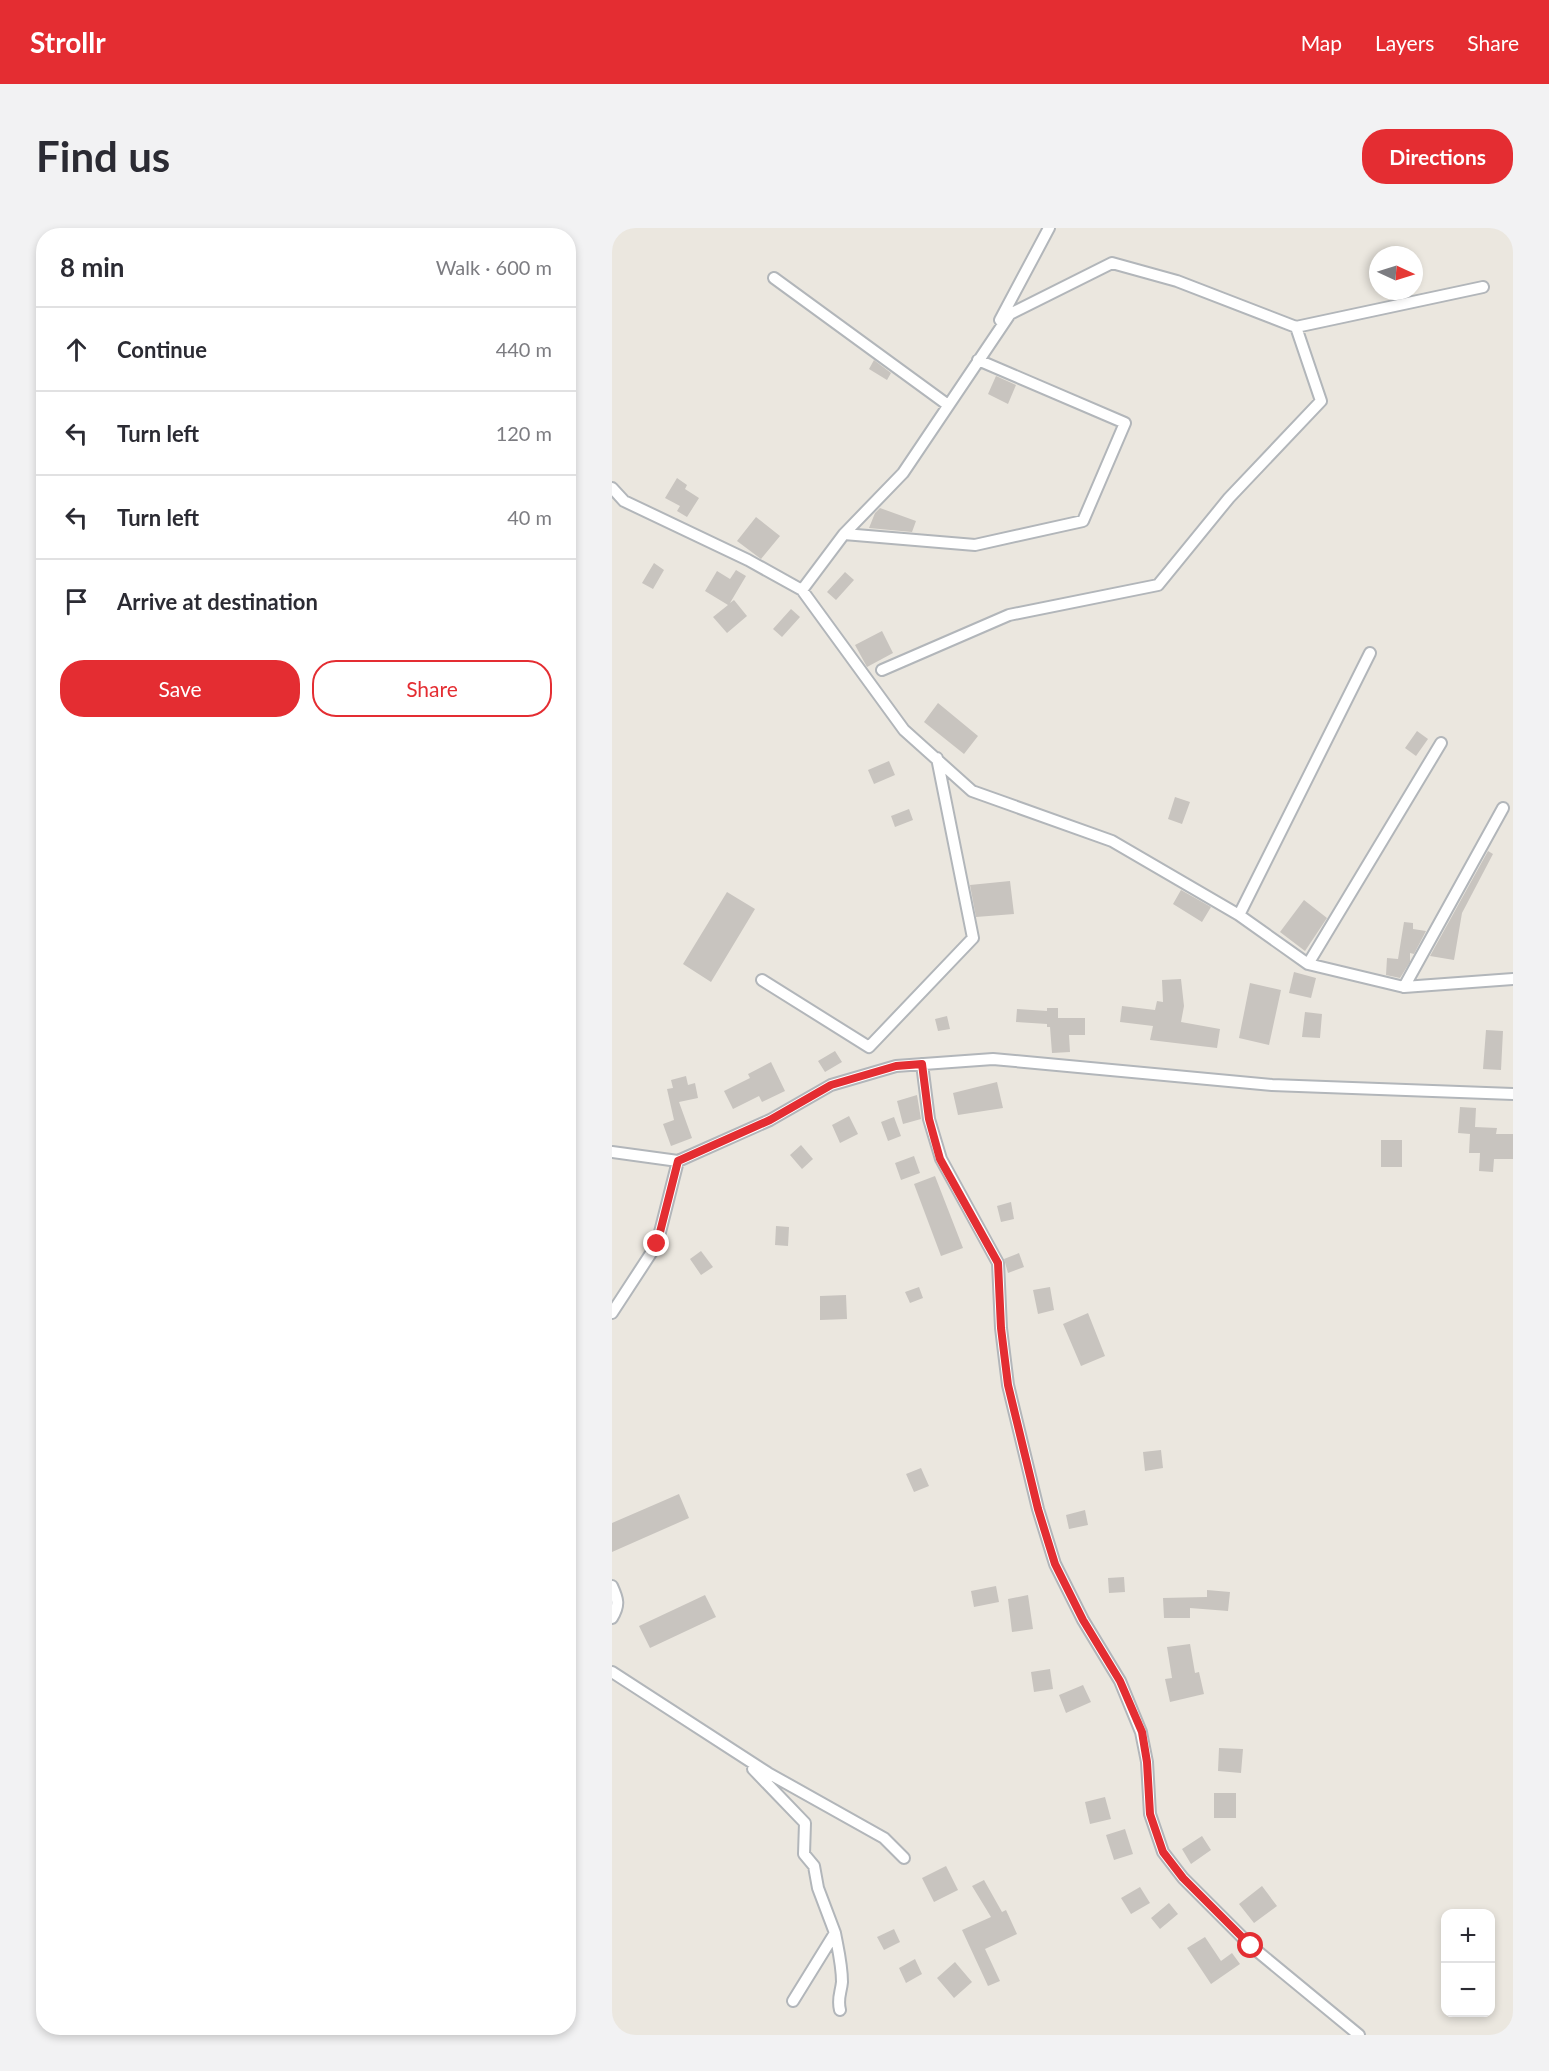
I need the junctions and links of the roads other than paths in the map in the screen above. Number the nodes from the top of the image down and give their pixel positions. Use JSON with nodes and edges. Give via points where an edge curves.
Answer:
{"nodes":[{"id":1,"x":1049,"y":228,"type":"edge"},
{"id":2,"x":774,"y":278,"type":"dead end"},
{"id":3,"x":1483,"y":287,"type":"dead end"},
{"id":4,"x":1296,"y":327,"type":"junction"},
{"id":5,"x":978,"y":360,"type":"junction"},
{"id":6,"x":948,"y":405,"type":"junction"},
{"id":7,"x":612,"y":488,"type":"edge"},
{"id":8,"x":844,"y":534,"type":"junction"},
{"id":9,"x":802,"y":590,"type":"junction"},
{"id":10,"x":1370,"y":653,"type":"dead end"},
{"id":11,"x":882,"y":670,"type":"dead end"},
{"id":12,"x":1441,"y":743,"type":"dead end"},
{"id":13,"x":936,"y":758,"type":"junction"},
{"id":14,"x":1503,"y":808,"type":"dead end"},
{"id":15,"x":1239,"y":915,"type":"junction"},
{"id":16,"x":1308,"y":964,"type":"junction"},
{"id":17,"x":1513,"y":979,"type":"edge"},
{"id":18,"x":762,"y":980,"type":"dead end"},
{"id":19,"x":1404,"y":987,"type":"junction"},
{"id":20,"x":922,"y":1064,"type":"junction"},
{"id":21,"x":1513,"y":1094,"type":"edge"},
{"id":22,"x":612,"y":1152,"type":"edge"},
{"id":23,"x":678,"y":1161,"type":"junction"},
{"id":24,"x":612,"y":1313,"type":"edge"},
{"id":25,"x":612,"y":1586,"type":"edge"},
{"id":26,"x":612,"y":1618,"type":"edge"},
{"id":27,"x":612,"y":1672,"type":"edge"},
{"id":28,"x":738,"y":1753,"type":"junction"},
{"id":29,"x":904,"y":1858,"type":"dead end"},
{"id":30,"x":835,"y":1933,"type":"junction"},
{"id":31,"x":793,"y":2001,"type":"dead end"},
{"id":32,"x":840,"y":2010,"type":"dead end"},
{"id":33,"x":1359,"y":2035,"type":"edge"}],
"edges":[{"from":1,"to":5,"type":"street"},
{"from":2,"to":6,"type":"street"},
{"from":3,"to":4,"type":"street"},
{"from":4,"to":5,"type":"street","via":[[1177,281],[1112,263],[1010,314]]},
{"from":4,"to":11,"type":"street","via":[[1321,401],[1229,498],[1158,585],[1010,615]]},
{"from":5,"to":6,"type":"street"},
{"from":5,"to":8,"type":"street","via":[[1125,423],[1083,521],[975,545]]},
{"from":6,"to":8,"type":"street","via":[[903,473]]},
{"from":7,"to":9,"type":"street","via":[[624,501]]},
{"from":8,"to":9,"type":"street"},
{"from":9,"to":13,"type":"street","via":[[904,730]]},
{"from":10,"to":15,"type":"street"},
{"from":12,"to":16,"type":"street"},
{"from":13,"to":15,"type":"street","via":[[972,791],[1112,841]]},
{"from":13,"to":18,"type":"street","via":[[972,938],[869,1047]]},
{"from":14,"to":19,"type":"street"},
{"from":15,"to":16,"type":"street"},
{"from":16,"to":19,"type":"street"},
{"from":17,"to":19,"type":"street"},
{"from":20,"to":21,"type":"street","via":[[993,1059],[1272,1085]]},
{"from":20,"to":23,"type":"street","via":[[896,1066],[831,1085],[770,1120]]},
{"from":20,"to":33,"type":"street","via":[[929,1119],[940,1159],[998,1263],[1008,1385],[1038,1509],[1055,1564],[1120,1681],[1142,1732],[1150,1814],[1163,1852],[1183,1878],[1251,1946]]},
{"from":22,"to":23,"type":"street"},
{"from":23,"to":24,"type":"street","via":[[657,1244]]},
{"from":25,"to":26,"type":"street","via":[[619,1600]]},
{"from":27,"to":28,"type":"street"},
{"from":28,"to":29,"type":"street","via":[[884,1838]]},
{"from":28,"to":30,"type":"street","via":[[805,1823],[804,1854],[814,1866]]},
{"from":30,"to":31,"type":"street"},
{"from":30,"to":32,"type":"street","via":[[842,1973],[837,1997]]}]}
